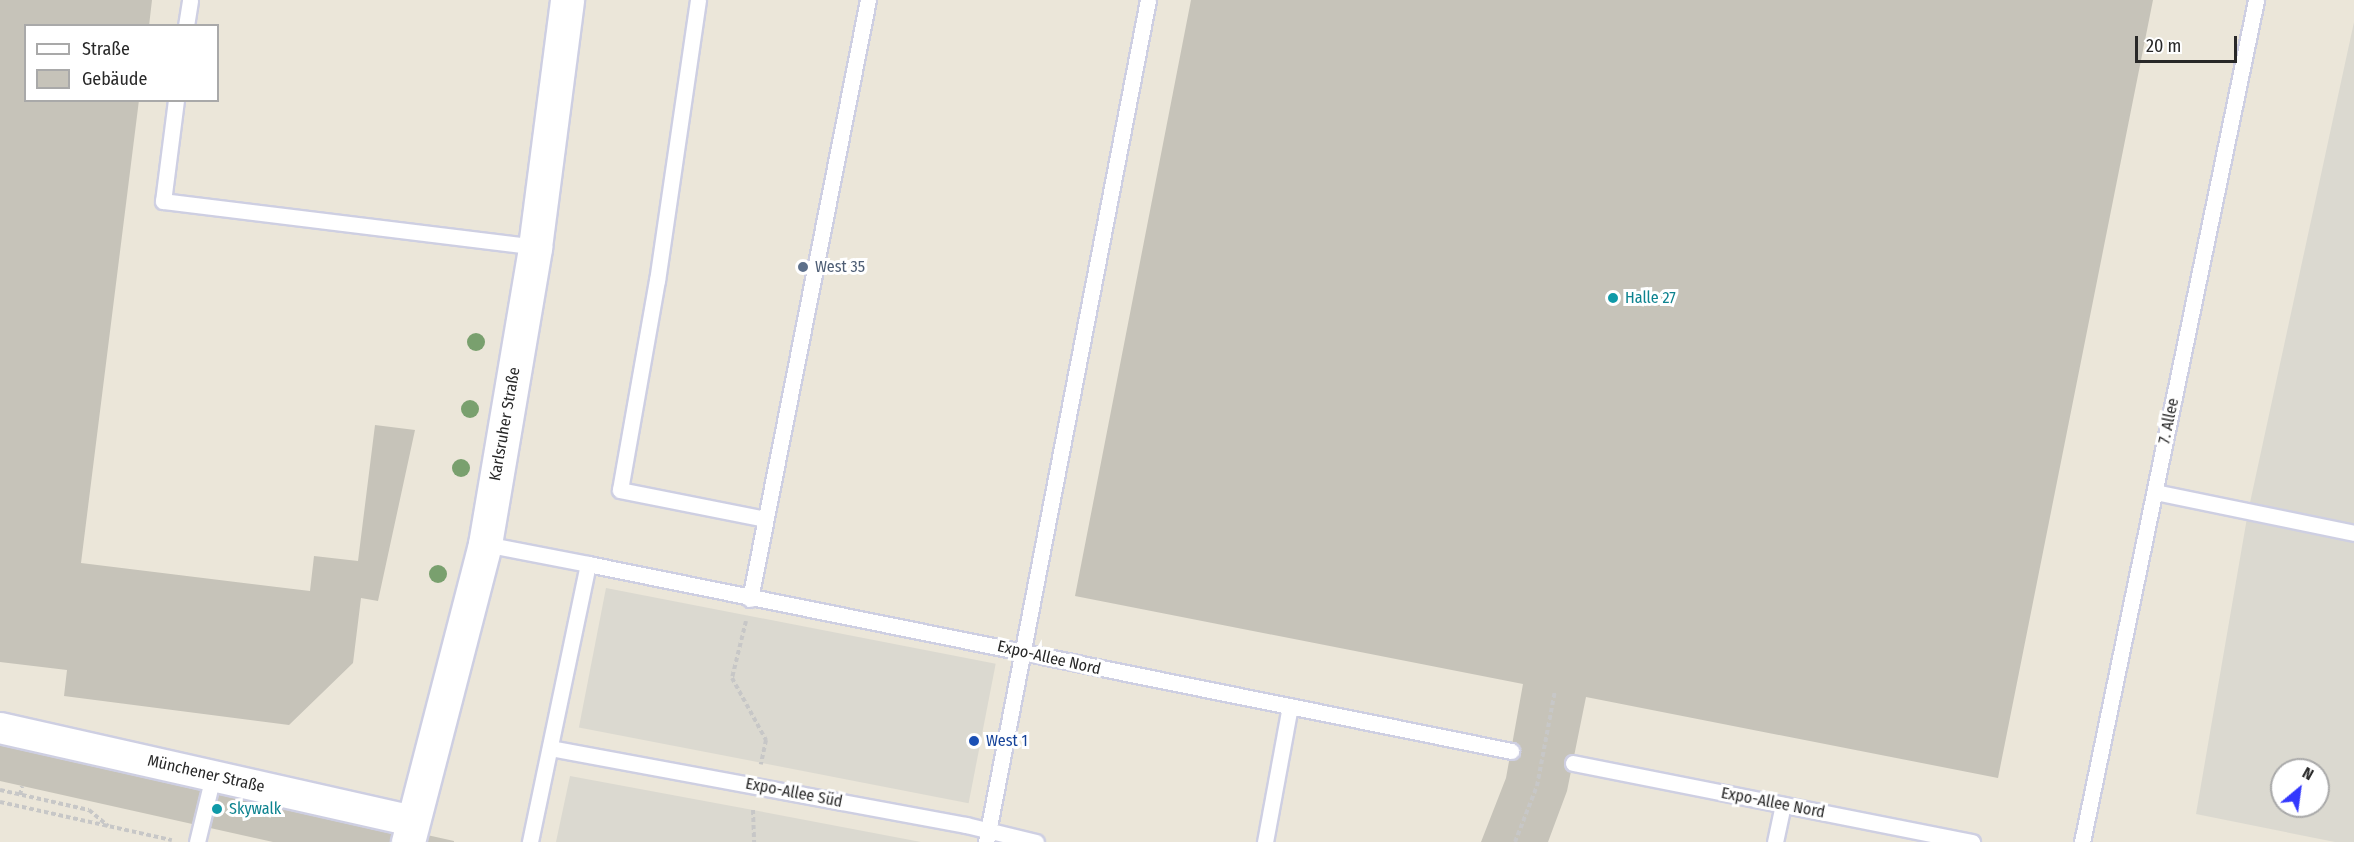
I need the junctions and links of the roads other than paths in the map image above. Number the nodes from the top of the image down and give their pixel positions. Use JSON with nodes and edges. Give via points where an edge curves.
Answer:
{"nodes":[{"id":1,"x":190,"y":0,"type":"edge"},
{"id":2,"x":567,"y":0,"type":"edge"},
{"id":3,"x":698,"y":0,"type":"edge"},
{"id":4,"x":868,"y":0,"type":"edge"},
{"id":5,"x":1148,"y":0,"type":"edge"},
{"id":6,"x":2256,"y":0,"type":"edge"},
{"id":7,"x":186,"y":24,"type":"edge"},
{"id":8,"x":176,"y":102,"type":"edge"},
{"id":9,"x":535,"y":247,"type":"junction"},
{"id":10,"x":2155,"y":492,"type":"junction"},
{"id":11,"x":765,"y":519,"type":"junction"},
{"id":12,"x":2354,"y":533,"type":"edge"},
{"id":13,"x":484,"y":544,"type":"junction"},
{"id":14,"x":588,"y":564,"type":"junction"},
{"id":15,"x":750,"y":599,"type":"junction"},
{"id":16,"x":1021,"y":654,"type":"junction"},
{"id":17,"x":1290,"y":706,"type":"junction"},
{"id":18,"x":0,"y":728,"type":"edge"},
{"id":19,"x":550,"y":748,"type":"junction"},
{"id":20,"x":1511,"y":751,"type":"dead end"},
{"id":21,"x":1573,"y":763,"type":"dead end"},
{"id":22,"x":213,"y":776,"type":"junction"},
{"id":23,"x":1783,"y":805,"type":"junction"},
{"id":24,"x":410,"y":831,"type":"edge"},
{"id":25,"x":986,"y":837,"type":"edge"},
{"id":26,"x":196,"y":842,"type":"edge"},
{"id":27,"x":530,"y":842,"type":"edge"},
{"id":28,"x":1036,"y":842,"type":"edge"},
{"id":29,"x":1265,"y":842,"type":"edge"},
{"id":30,"x":1775,"y":842,"type":"edge"},
{"id":31,"x":1972,"y":842,"type":"edge"},
{"id":32,"x":2082,"y":842,"type":"edge"}],
"edges":[{"from":1,"to":7,"type":"lane"},
{"from":2,"to":9,"type":"main road","name":"Karlsruher Straße"},
{"from":3,"to":11,"type":"lane","via":[[657,280],[620,490]]},
{"from":4,"to":11,"type":"lane"},
{"from":5,"to":16,"type":"lane"},
{"from":6,"to":10,"type":"lane","name":"7. Allee"},
{"from":8,"to":9,"type":"lane","via":[[163,201]]},
{"from":9,"to":13,"type":"main road","name":"Karlsruher Straße"},
{"from":10,"to":12,"type":"lane"},
{"from":10,"to":32,"type":"lane","name":"7. Allee"},
{"from":11,"to":15,"type":"lane"},
{"from":13,"to":14,"type":"lane","name":"Expo-Allee Nord"},
{"from":13,"to":24,"type":"main road","name":"Karlsruher Straße"},
{"from":14,"to":15,"type":"lane","name":"Expo-Allee Nord"},
{"from":14,"to":19,"type":"lane"},
{"from":15,"to":16,"type":"lane","name":"Expo-Allee Nord","via":[[999,646]]},
{"from":16,"to":17,"type":"lane","name":"Expo-Allee Nord"},
{"from":16,"to":25,"type":"lane"},
{"from":17,"to":20,"type":"lane","name":"Expo-Allee Nord"},
{"from":17,"to":29,"type":"lane"},
{"from":18,"to":22,"type":"street","name":"Münchener Straße"},
{"from":19,"to":25,"type":"lane","name":"Expo-Allee Süd","via":[[966,825]]},
{"from":19,"to":27,"type":"lane"},
{"from":21,"to":23,"type":"lane","name":"Expo-Allee Nord"},
{"from":22,"to":24,"type":"street","name":"Münchener Straße"},
{"from":22,"to":26,"type":"lane"},
{"from":23,"to":30,"type":"lane"},
{"from":23,"to":31,"type":"lane","name":"Expo-Allee Nord"},
{"from":25,"to":28,"type":"lane","name":"Expo-Allee Süd"}]}
